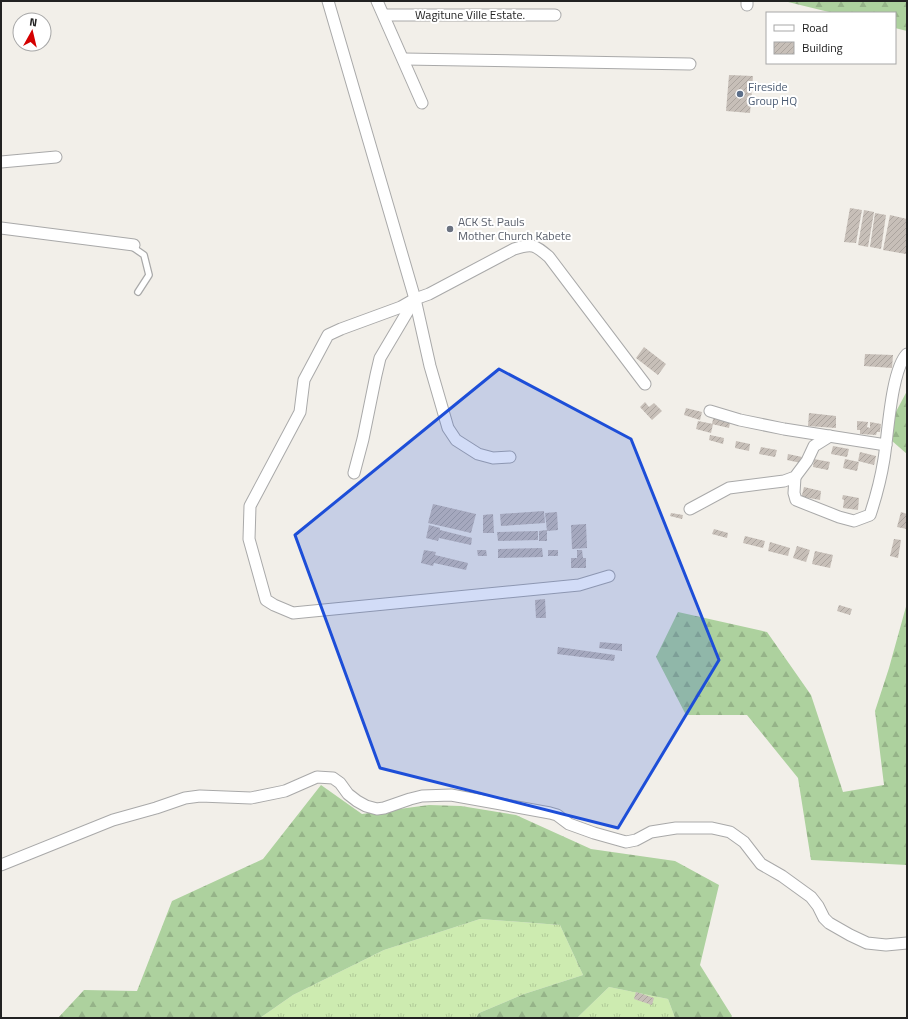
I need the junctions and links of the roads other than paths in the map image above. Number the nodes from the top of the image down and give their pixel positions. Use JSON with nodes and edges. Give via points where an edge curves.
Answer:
{"nodes":[{"id":1,"x":328,"y":1,"type":"edge"},
{"id":2,"x":377,"y":1,"type":"edge"},
{"id":3,"x":384,"y":15,"type":"junction"},
{"id":4,"x":556,"y":15,"type":"dead end"},
{"id":5,"x":404,"y":59,"type":"junction"},
{"id":6,"x":690,"y":64,"type":"dead end"},
{"id":7,"x":422,"y":103,"type":"dead end"},
{"id":8,"x":56,"y":157,"type":"dead end"},
{"id":9,"x":1,"y":162,"type":"edge"},
{"id":10,"x":1,"y":228,"type":"edge"},
{"id":11,"x":131,"y":245,"type":"joint"},
{"id":12,"x":138,"y":292,"type":"dead end"},
{"id":13,"x":415,"y":299,"type":"junction"},
{"id":14,"x":907,"y":354,"type":"edge"},
{"id":15,"x":645,"y":384,"type":"dead end"},
{"id":16,"x":710,"y":411,"type":"dead end"},
{"id":17,"x":830,"y":436,"type":"junction"},
{"id":18,"x":886,"y":445,"type":"junction"},
{"id":19,"x":510,"y":457,"type":"dead end"},
{"id":20,"x":354,"y":473,"type":"dead end"},
{"id":21,"x":796,"y":477,"type":"junction"},
{"id":22,"x":690,"y":509,"type":"dead end"},
{"id":23,"x":609,"y":576,"type":"dead end"},
{"id":24,"x":1,"y":865,"type":"edge"},
{"id":25,"x":907,"y":943,"type":"edge"}],
"edges":[{"from":1,"to":13,"type":"street"},
{"from":2,"to":3,"type":"street"},
{"from":3,"to":4,"type":"street","name":"Wagitune Ville Estate."},
{"from":3,"to":5,"type":"street"},
{"from":5,"to":6,"type":"street"},
{"from":5,"to":7,"type":"street"},
{"from":8,"to":9,"type":"street"},
{"from":10,"to":11,"type":"street"},
{"from":11,"to":12,"type":"lane","via":[[144,256],[149,275]]},
{"from":13,"to":15,"type":"street","via":[[514,249],[527,245],[537,247],[549,257]]},
{"from":13,"to":19,"type":"street","via":[[430,366],[448,428],[456,440],[478,454],[493,458]]},
{"from":13,"to":20,"type":"street","via":[[380,358]]},
{"from":13,"to":23,"type":"street","via":[[401,307],[328,335],[304,380],[300,412],[250,506],[249,539],[266,600],[293,613],[579,585]]},
{"from":14,"to":18,"type":"street","via":[[901,360],[891,401]]},
{"from":16,"to":17,"type":"street","via":[[740,420]]},
{"from":17,"to":18,"type":"street"},
{"from":17,"to":21,"type":"street","via":[[814,446]]},
{"from":18,"to":21,"type":"street","via":[[877,496],[870,516],[854,521],[796,500]]},
{"from":21,"to":22,"type":"street","via":[[784,481],[729,488]]},
{"from":24,"to":25,"type":"street","via":[[113,820],[184,798],[251,798],[285,791],[308,780],[325,777],[333,778],[352,797],[372,808],[384,808],[422,796],[451,795],[550,813],[569,824],[626,842],[650,832],[676,828],[719,829],[736,836],[761,864],[811,897],[829,923],[867,942],[886,945]]}]}
